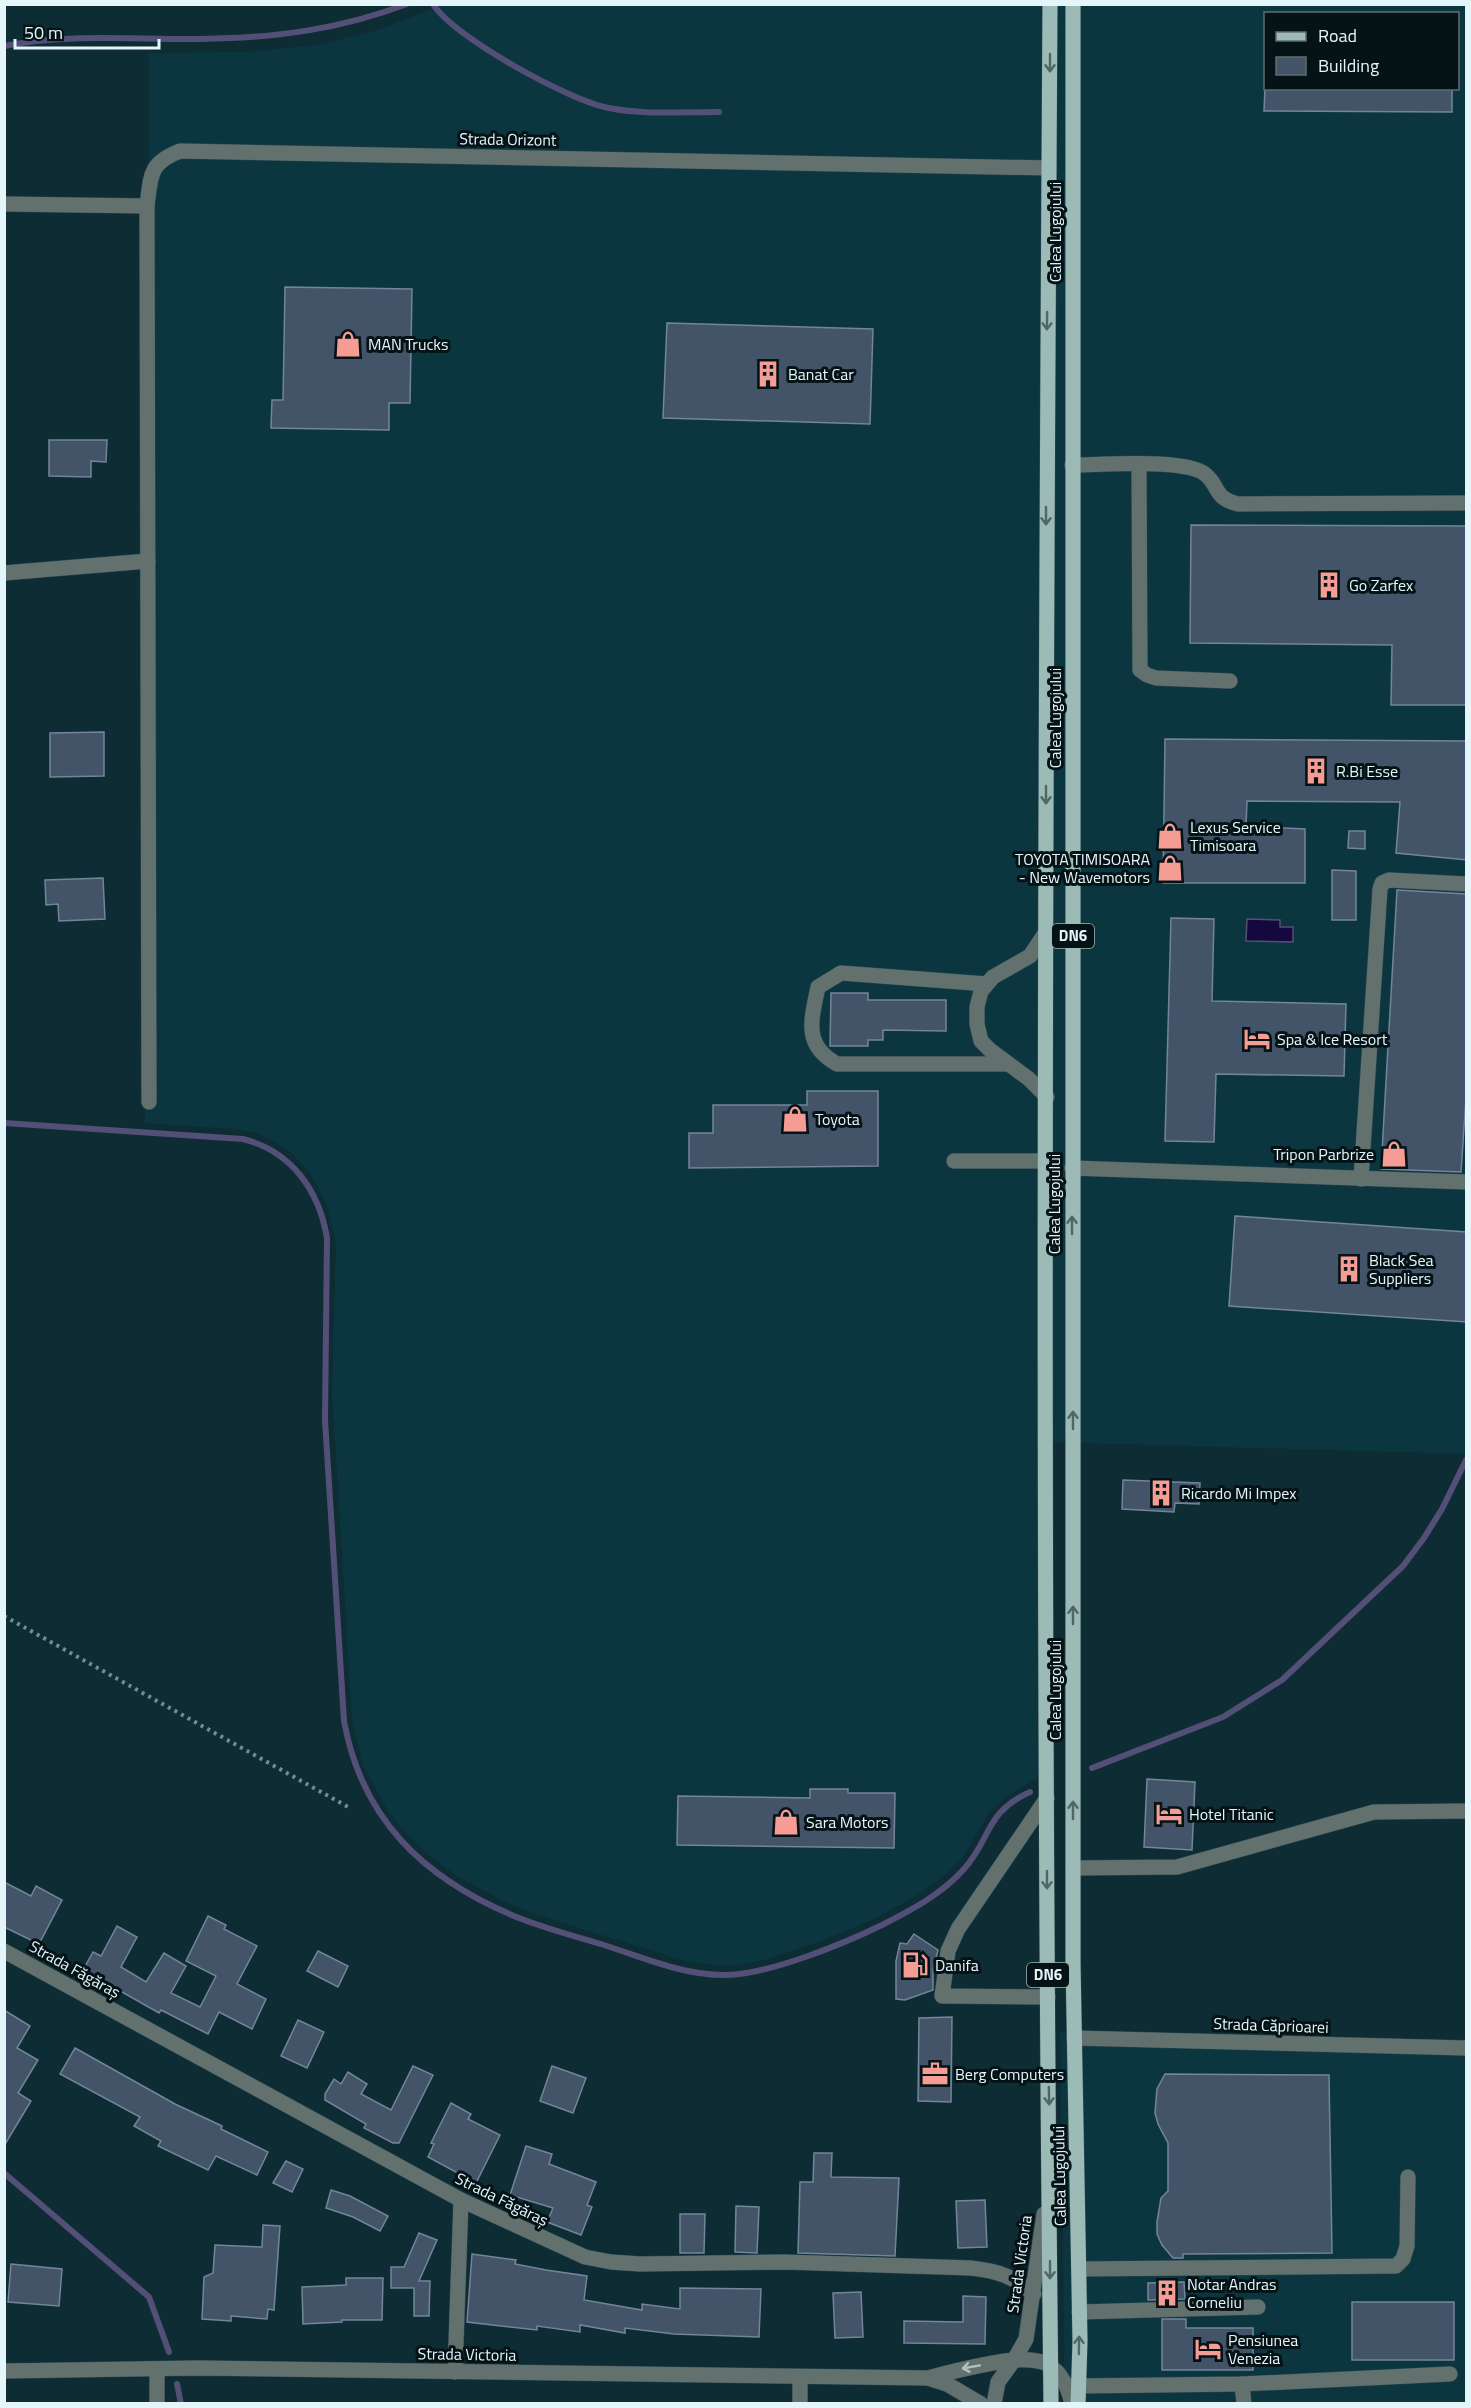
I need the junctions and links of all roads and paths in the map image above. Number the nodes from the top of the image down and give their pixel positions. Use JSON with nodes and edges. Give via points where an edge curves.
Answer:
{"nodes":[{"id":1,"x":1050,"y":4,"type":"edge"},
{"id":2,"x":1073,"y":4,"type":"edge"},
{"id":3,"x":1049,"y":168,"type":"junction"},
{"id":4,"x":4,"y":204,"type":"edge"},
{"id":5,"x":147,"y":206,"type":"junction"},
{"id":6,"x":1072,"y":465,"type":"junction"},
{"id":7,"x":1139,"y":465,"type":"junction"},
{"id":8,"x":1467,"y":502,"type":"edge"},
{"id":9,"x":148,"y":561,"type":"junction"},
{"id":10,"x":4,"y":573,"type":"edge"},
{"id":11,"x":1230,"y":681,"type":"dead end"},
{"id":12,"x":1467,"y":884,"type":"edge"},
{"id":13,"x":1046,"y":932,"type":"junction"},
{"id":14,"x":987,"y":984,"type":"junction"},
{"id":15,"x":1008,"y":1064,"type":"junction"},
{"id":16,"x":1047,"y":1097,"type":"junction"},
{"id":17,"x":149,"y":1102,"type":"dead end"},
{"id":18,"x":954,"y":1161,"type":"dead end"},
{"id":19,"x":1047,"y":1161,"type":"junction"},
{"id":20,"x":1072,"y":1168,"type":"junction"},
{"id":21,"x":1361,"y":1179,"type":"junction"},
{"id":22,"x":1467,"y":1182,"type":"edge"},
{"id":23,"x":4,"y":1616,"type":"edge"},
{"id":24,"x":1047,"y":1798,"type":"junction"},
{"id":25,"x":350,"y":1808,"type":"dead end"},
{"id":26,"x":1467,"y":1811,"type":"edge"},
{"id":27,"x":1073,"y":1868,"type":"junction"},
{"id":28,"x":4,"y":1951,"type":"edge"},
{"id":29,"x":1048,"y":1997,"type":"junction"},
{"id":30,"x":1074,"y":2038,"type":"junction"},
{"id":31,"x":1467,"y":2048,"type":"edge"},
{"id":32,"x":1050,"y":2170,"type":"junction"},
{"id":33,"x":1408,"y":2177,"type":"dead end"},
{"id":34,"x":461,"y":2200,"type":"junction"},
{"id":35,"x":1079,"y":2269,"type":"junction"},
{"id":36,"x":1034,"y":2294,"type":"junction"},
{"id":37,"x":1258,"y":2307,"type":"dead end"},
{"id":38,"x":1079,"y":2312,"type":"junction"},
{"id":39,"x":1014,"y":2360,"type":"junction"},
{"id":40,"x":1051,"y":2366,"type":"junction"},
{"id":41,"x":157,"y":2369,"type":"junction"},
{"id":42,"x":4,"y":2371,"type":"edge"},
{"id":43,"x":455,"y":2372,"type":"junction"},
{"id":44,"x":1450,"y":2374,"type":"dead end"},
{"id":45,"x":801,"y":2377,"type":"junction"},
{"id":46,"x":928,"y":2378,"type":"junction"},
{"id":47,"x":1242,"y":2384,"type":"junction"},
{"id":48,"x":1078,"y":2385,"type":"junction"},
{"id":49,"x":157,"y":2403,"type":"edge"},
{"id":50,"x":800,"y":2403,"type":"edge"},
{"id":51,"x":981,"y":2403,"type":"edge"},
{"id":52,"x":994,"y":2403,"type":"edge"},
{"id":53,"x":1052,"y":2403,"type":"edge"},
{"id":54,"x":1072,"y":2403,"type":"edge"},
{"id":55,"x":1078,"y":2403,"type":"edge"},
{"id":56,"x":1244,"y":2403,"type":"edge"}],
"edges":[{"from":1,"to":3,"type":"main road","name":"Calea Lugojului","number":"DN6","one_way":true},
{"from":2,"to":6,"type":"main road","name":"Calea Lugojului","number":"DN6"},
{"from":3,"to":5,"type":"street","name":"Strada Orizont","via":[[180,151],[163,158],[151,171]]},
{"from":3,"to":13,"type":"main road","name":"Calea Lugojului","number":"DN6","one_way":true},
{"from":4,"to":5,"type":"street"},
{"from":5,"to":9,"type":"street","name":"Strada Orizont"},
{"from":6,"to":7,"type":"street"},
{"from":6,"to":20,"type":"main road","name":"Calea Lugojului","number":"DN6"},
{"from":7,"to":8,"type":"street","via":[[1177,464],[1205,474],[1225,501],[1238,504]]},
{"from":7,"to":11,"type":"street","via":[[1140,670],[1156,678]]},
{"from":9,"to":10,"type":"street"},
{"from":9,"to":17,"type":"street","name":"Strada Orizont"},
{"from":12,"to":21,"type":"street","via":[[1389,880],[1382,883]]},
{"from":13,"to":14,"type":"street","via":[[1030,956]]},
{"from":13,"to":16,"type":"main road","name":"Calea Lugojului","number":"DN6"},
{"from":14,"to":15,"type":"street","via":[[977,1007],[981,1041]]},
{"from":14,"to":15,"type":"street","via":[[840,973],[818,987],[813,1039],[822,1055],[837,1064]]},
{"from":15,"to":16,"type":"street"},
{"from":16,"to":19,"type":"main road","name":"Calea Lugojului","number":"DN6"},
{"from":18,"to":19,"type":"street"},
{"from":19,"to":24,"type":"main road","name":"Calea Lugojului","number":"DN6"},
{"from":20,"to":21,"type":"street"},
{"from":27,"to":20,"type":"main road","name":"Calea Lugojului","number":"DN6","one_way":true},
{"from":21,"to":22,"type":"street"},
{"from":23,"to":25,"type":"path"},
{"from":24,"to":29,"type":"main road","name":"Calea Lugojului","number":"DN6","one_way":true},
{"from":24,"to":29,"type":"street","via":[[958,1929],[948,1951],[942,1996]]},
{"from":26,"to":27,"type":"street","via":[[1374,1812],[1177,1867]]},
{"from":27,"to":30,"type":"main road","name":"Calea Lugojului","number":"DN6"},
{"from":28,"to":34,"type":"street","name":"Strada Făgăraș"},
{"from":29,"to":32,"type":"main road","name":"Calea Lugojului","number":"DN6","one_way":true},
{"from":30,"to":31,"type":"street","name":"Strada Căprioarei"},
{"from":30,"to":35,"type":"main road","name":"Calea Lugojului","number":"DN6"},
{"from":32,"to":36,"type":"street","name":"Strada Victoria"},
{"from":32,"to":40,"type":"main road","name":"Calea Lugojului","number":"DN6","one_way":true},
{"from":33,"to":35,"type":"street","via":[[1407,2246],[1396,2266]]},
{"from":34,"to":36,"type":"street","name":"Strada Făgăraș","via":[[572,2252],[598,2260],[640,2264],[785,2262],[971,2268],[995,2270],[1017,2280]]},
{"from":34,"to":43,"type":"street"},
{"from":35,"to":38,"type":"main road","name":"Calea Lugojului","number":"DN6"},
{"from":36,"to":39,"type":"street","name":"Strada Victoria","via":[[1026,2339]]},
{"from":37,"to":38,"type":"street"},
{"from":48,"to":38,"type":"main road","name":"Calea Lugojului","number":"DN6","one_way":true},
{"from":39,"to":40,"type":"street","name":"Strada Victoria","via":[[1035,2359]]},
{"from":39,"to":46,"type":"street","name":"Strada Victoria","one_way":true},
{"from":39,"to":52,"type":"street","name":"Strada Victoria","via":[[998,2382]]},
{"from":40,"to":53,"type":"main road","name":"Calea Lugojului","number":"DN6"},
{"from":40,"to":54,"type":"street","via":[[1064,2379]]},
{"from":41,"to":42,"type":"street","name":"Strada Victoria"},
{"from":41,"to":43,"type":"street","name":"Strada Victoria"},
{"from":41,"to":49,"type":"street"},
{"from":43,"to":45,"type":"street","name":"Strada Victoria"},
{"from":44,"to":47,"type":"street"},
{"from":45,"to":46,"type":"street","name":"Strada Victoria"},
{"from":45,"to":50,"type":"street"},
{"from":46,"to":51,"type":"street","name":"Strada Victoria","via":[[953,2386]]},
{"from":47,"to":48,"type":"street"},
{"from":47,"to":56,"type":"street"},
{"from":48,"to":55,"type":"main road","name":"Calea Lugojului","number":"DN6"}]}
